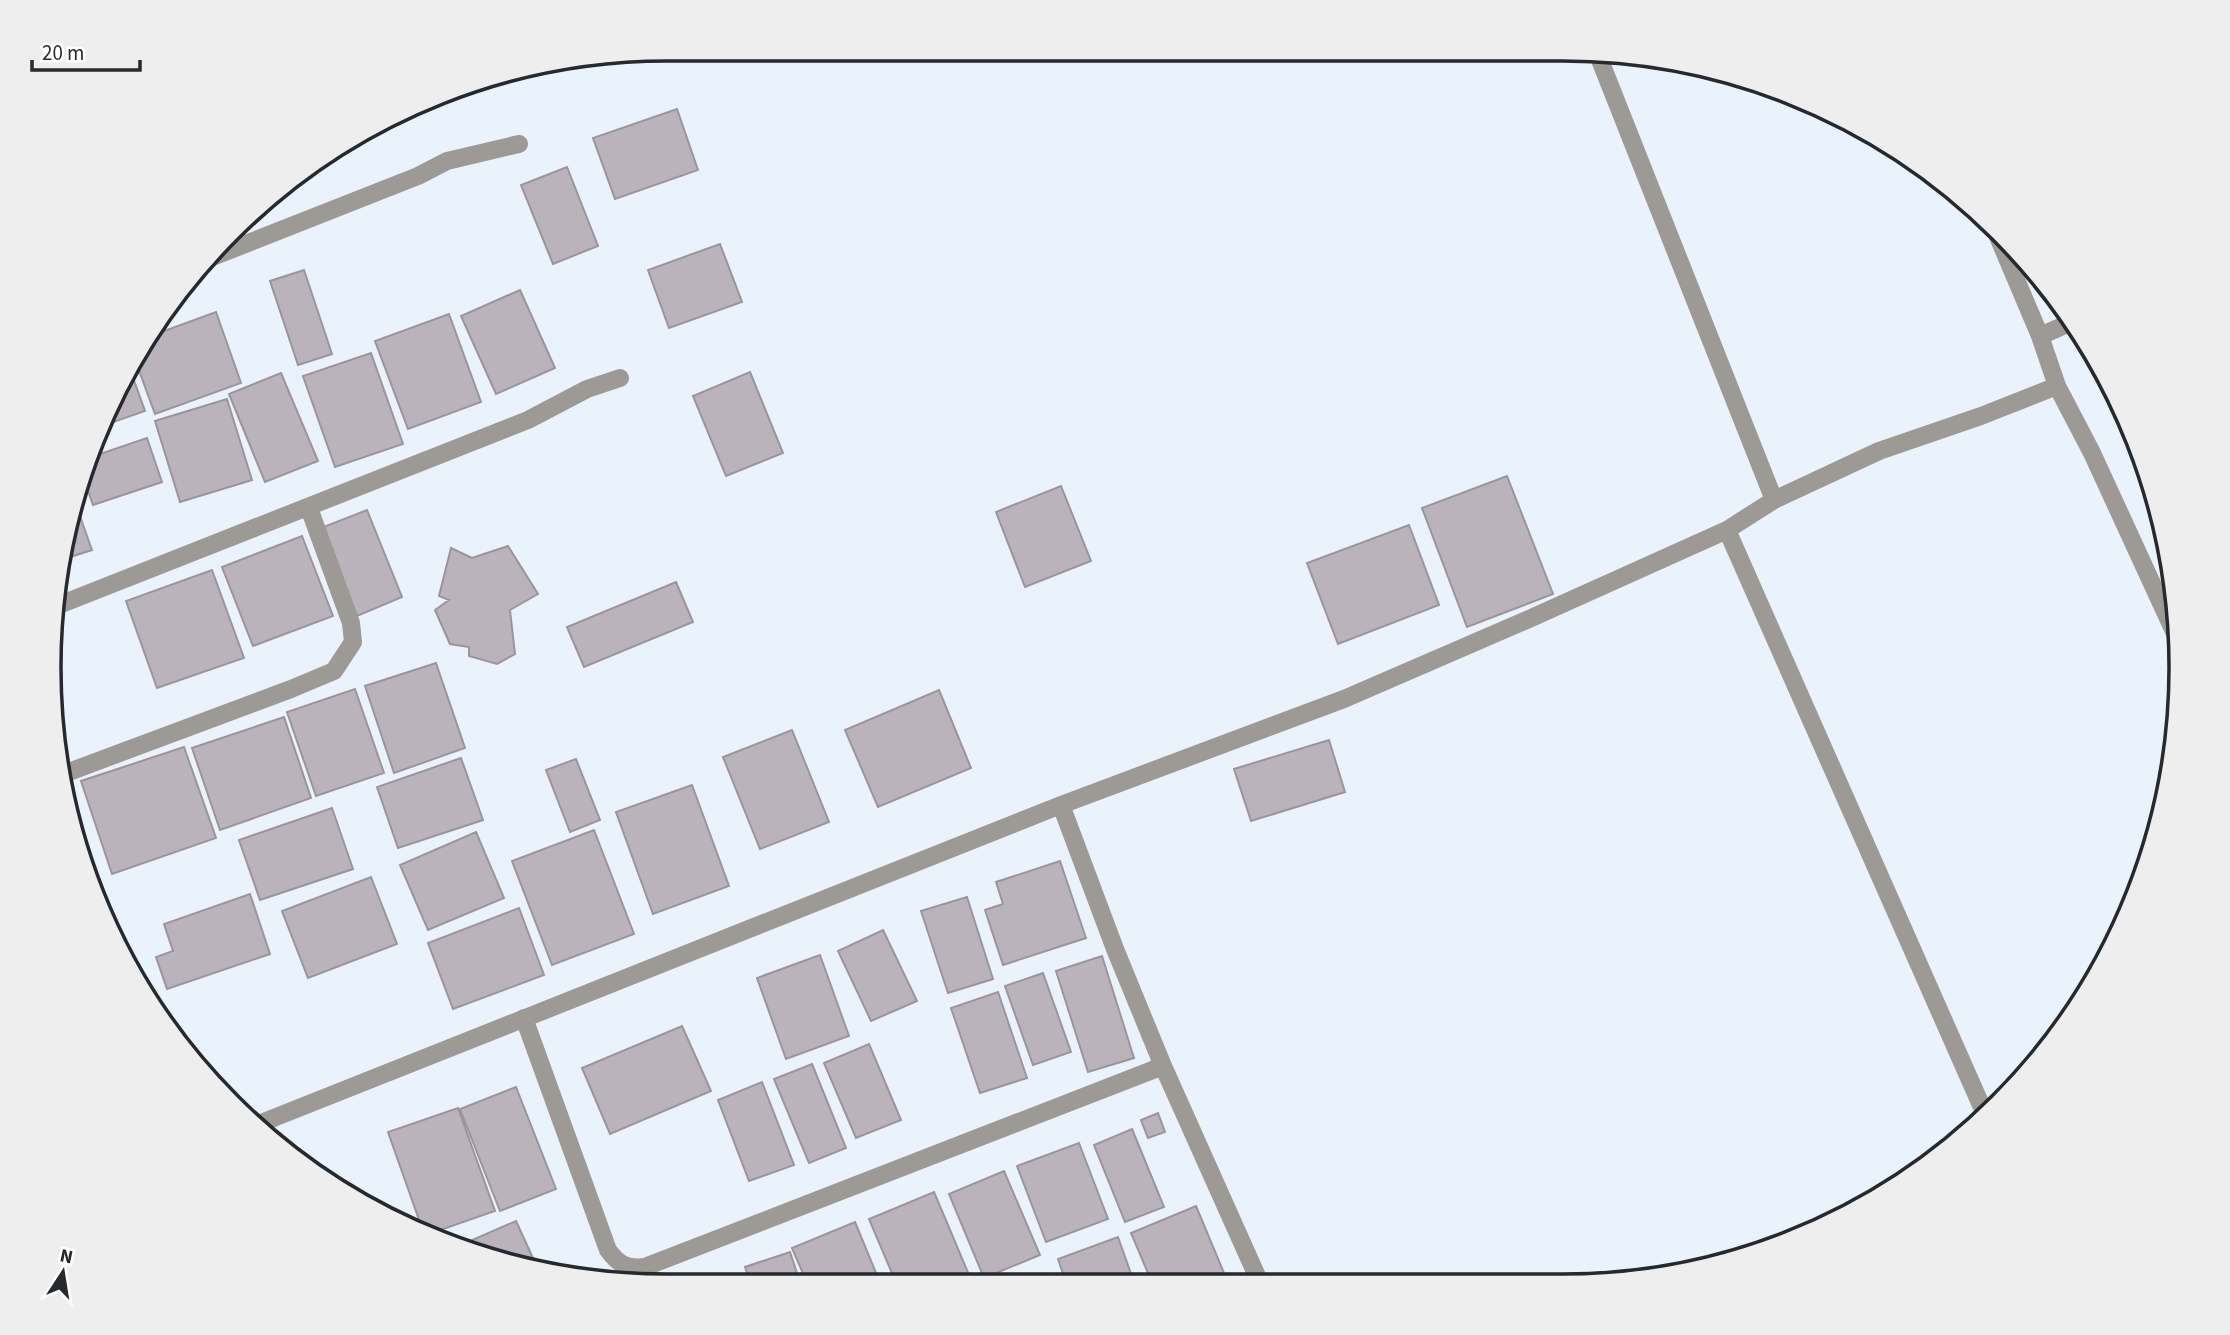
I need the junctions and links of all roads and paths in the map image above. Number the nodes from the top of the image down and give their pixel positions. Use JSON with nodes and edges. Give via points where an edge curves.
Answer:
{"nodes":[{"id":1,"x":1601,"y":63,"type":"edge"},
{"id":2,"x":519,"y":144,"type":"dead end"},
{"id":3,"x":228,"y":251,"type":"edge"},
{"id":4,"x":2006,"y":255,"type":"edge"},
{"id":5,"x":2063,"y":326,"type":"edge"},
{"id":6,"x":2040,"y":336,"type":"junction"},
{"id":7,"x":620,"y":378,"type":"dead end"},
{"id":8,"x":2057,"y":386,"type":"junction"},
{"id":9,"x":1774,"y":500,"type":"junction"},
{"id":10,"x":309,"y":508,"type":"junction"},
{"id":11,"x":1727,"y":530,"type":"junction"},
{"id":12,"x":2164,"y":588,"type":"edge"},
{"id":13,"x":65,"y":603,"type":"edge"},
{"id":14,"x":70,"y":771,"type":"edge"},
{"id":15,"x":1061,"y":805,"type":"junction"},
{"id":16,"x":524,"y":1018,"type":"junction"},
{"id":17,"x":1163,"y":1066,"type":"junction"},
{"id":18,"x":1981,"y":1105,"type":"dead end"},
{"id":19,"x":266,"y":1121,"type":"edge"},
{"id":20,"x":1256,"y":1274,"type":"edge"}],
"edges":[{"from":1,"to":9,"type":"street"},
{"from":2,"to":3,"type":"street","via":[[447,161]]},
{"from":4,"to":6,"type":"street"},
{"from":5,"to":6,"type":"street"},
{"from":6,"to":8,"type":"street"},
{"from":7,"to":10,"type":"street"},
{"from":8,"to":9,"type":"street","via":[[1879,452]]},
{"from":8,"to":12,"type":"street"},
{"from":9,"to":11,"type":"street"},
{"from":10,"to":13,"type":"street"},
{"from":10,"to":14,"type":"street","via":[[351,623],[353,642],[334,671]]},
{"from":11,"to":15,"type":"street","via":[[1344,699]]},
{"from":11,"to":18,"type":"street"},
{"from":15,"to":16,"type":"street"},
{"from":15,"to":17,"type":"street"},
{"from":16,"to":17,"type":"street","via":[[608,1250],[629,1268],[645,1267]]},
{"from":16,"to":19,"type":"street"},
{"from":17,"to":20,"type":"street"}]}
